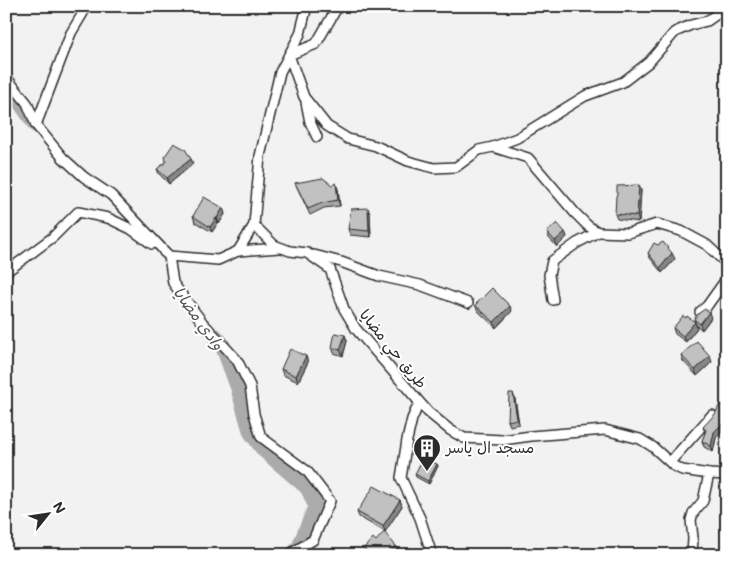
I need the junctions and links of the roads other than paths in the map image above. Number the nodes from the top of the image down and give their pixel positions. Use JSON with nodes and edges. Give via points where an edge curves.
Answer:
{"nodes":[{"id":1,"x":84,"y":6,"type":"edge"},
{"id":2,"x":307,"y":6,"type":"edge"},
{"id":3,"x":338,"y":6,"type":"edge"},
{"id":4,"x":723,"y":6,"type":"edge"},
{"id":5,"x":289,"y":55,"type":"junction"},
{"id":6,"x":6,"y":77,"type":"edge"},
{"id":7,"x":304,"y":97,"type":"junction"},
{"id":8,"x":36,"y":125,"type":"junction"},
{"id":9,"x":317,"y":137,"type":"dead end"},
{"id":10,"x":493,"y":147,"type":"junction"},
{"id":11,"x":254,"y":225,"type":"junction"},
{"id":12,"x":598,"y":232,"type":"junction"},
{"id":13,"x":281,"y":248,"type":"junction"},
{"id":14,"x":238,"y":251,"type":"junction"},
{"id":15,"x":307,"y":253,"type":"junction"},
{"id":16,"x":169,"y":256,"type":"junction"},
{"id":17,"x":727,"y":264,"type":"edge"},
{"id":18,"x":6,"y":272,"type":"edge"},
{"id":19,"x":727,"y":278,"type":"edge"},
{"id":20,"x":553,"y":300,"type":"dead end"},
{"id":21,"x":468,"y":303,"type":"dead end"},
{"id":22,"x":700,"y":312,"type":"edge"},
{"id":23,"x":419,"y":402,"type":"junction"},
{"id":24,"x":712,"y":415,"type":"edge"},
{"id":25,"x":670,"y":462,"type":"junction"},
{"id":26,"x":709,"y":474,"type":"junction"},
{"id":27,"x":727,"y":475,"type":"edge"},
{"id":28,"x":288,"y":555,"type":"edge"},
{"id":29,"x":432,"y":555,"type":"edge"},
{"id":30,"x":692,"y":555,"type":"edge"}],
"edges":[{"from":1,"to":8,"type":"street"},
{"from":2,"to":5,"type":"street","via":[[300,34]]},
{"from":3,"to":5,"type":"street","via":[[316,44]]},
{"from":4,"to":10,"type":"street","via":[[707,21],[675,32],[649,62],[623,82],[585,96],[517,138]]},
{"from":5,"to":7,"type":"street"},
{"from":5,"to":11,"type":"street","via":[[280,72],[260,156]]},
{"from":6,"to":8,"type":"street","via":[[27,103]]},
{"from":7,"to":9,"type":"street"},
{"from":7,"to":10,"type":"street","via":[[327,126],[348,139],[434,168],[456,167],[479,150]]},
{"from":8,"to":16,"type":"street","via":[[64,158],[84,177],[111,195]]},
{"from":10,"to":12,"type":"street","via":[[528,158],[575,213]]},
{"from":11,"to":13,"type":"street","name":"طريق حي مضايا"},
{"from":11,"to":14,"type":"street"},
{"from":12,"to":17,"type":"street","via":[[628,233],[657,224],[681,231],[707,245]]},
{"from":12,"to":20,"type":"street","via":[[552,261],[549,275]]},
{"from":13,"to":14,"type":"street"},
{"from":13,"to":15,"type":"street","name":"طريق حي مضايا"},
{"from":14,"to":16,"type":"street","via":[[218,260]]},
{"from":15,"to":21,"type":"street","via":[[379,276],[420,284]]},
{"from":15,"to":23,"type":"street","name":"طريق حي مضايا","via":[[330,269],[344,309],[356,329]]},
{"from":16,"to":18,"type":"street","via":[[131,228],[108,218],[78,212],[53,237]]},
{"from":16,"to":28,"type":"street","via":[[173,283],[237,360],[250,386],[261,437],[307,471],[330,501],[313,540]]},
{"from":19,"to":22,"type":"street"},
{"from":23,"to":25,"type":"street","name":"طريق حي مضايا","via":[[464,438],[502,440],[605,430],[640,439]]},
{"from":23,"to":29,"type":"street","via":[[408,433],[401,478],[420,518]]},
{"from":24,"to":25,"type":"street"},
{"from":25,"to":26,"type":"street","name":"طريق حي مضايا","via":[[682,470]]},
{"from":26,"to":27,"type":"street","name":"طريق حي مضايا"},
{"from":26,"to":30,"type":"street","via":[[703,501],[691,520]]}]}
